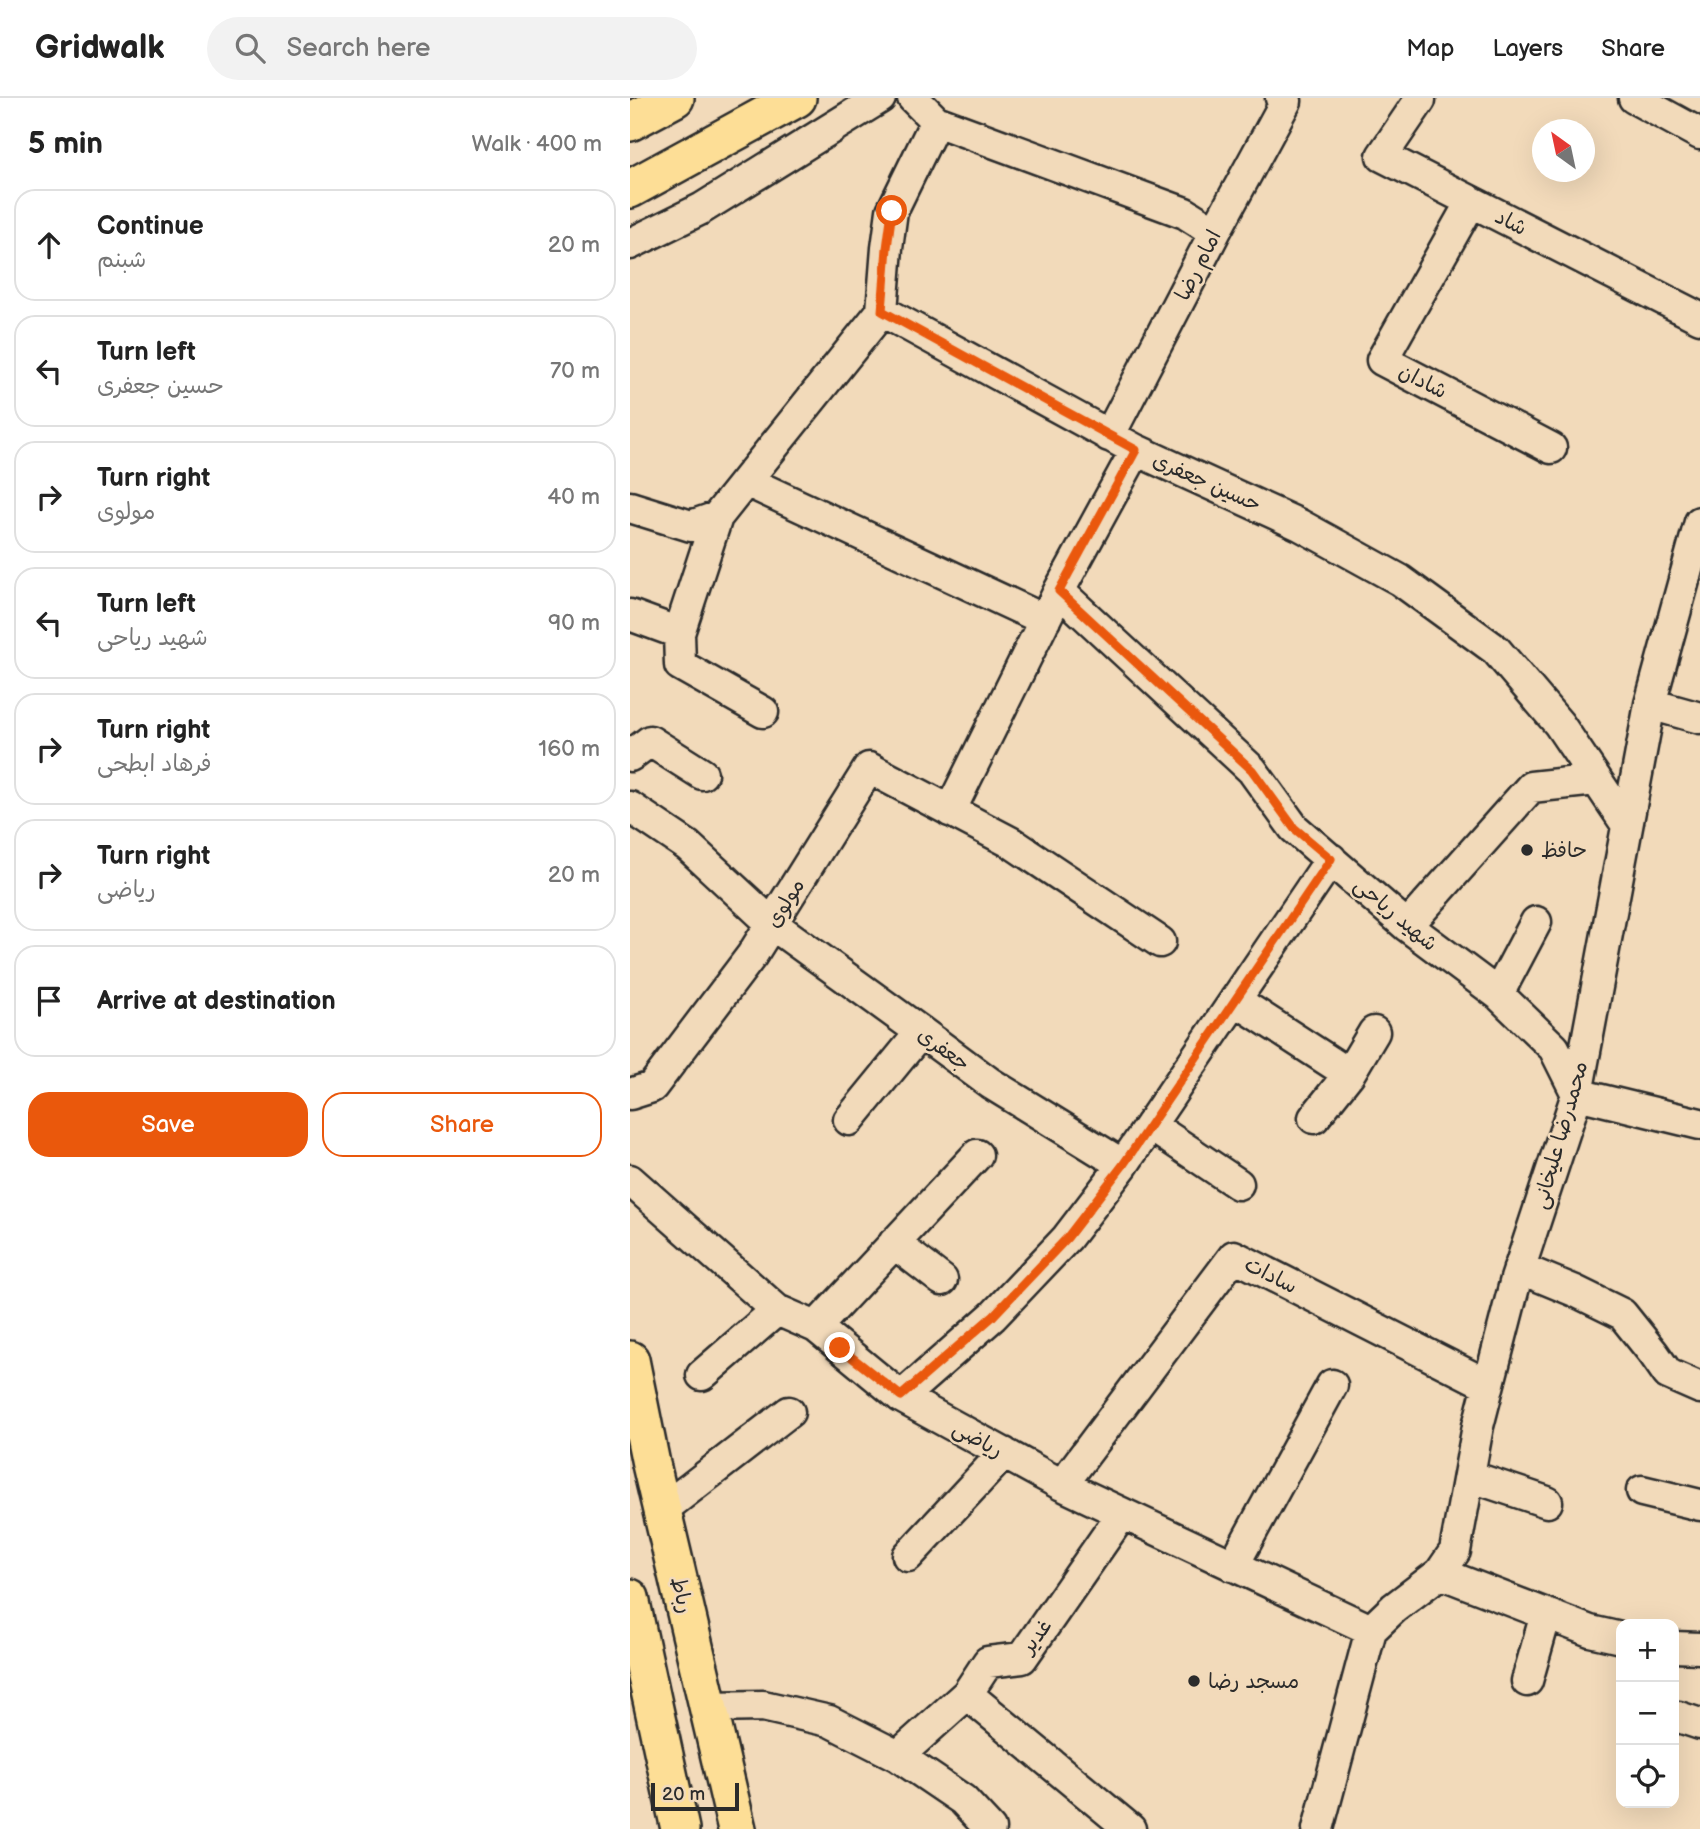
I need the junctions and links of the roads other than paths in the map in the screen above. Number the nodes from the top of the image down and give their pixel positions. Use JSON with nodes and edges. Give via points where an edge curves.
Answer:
{"nodes":[{"id":1,"x":675,"y":98,"type":"edge"},
{"id":2,"x":797,"y":98,"type":"edge"},
{"id":3,"x":880,"y":98,"type":"edge"},
{"id":4,"x":913,"y":98,"type":"edge"},
{"id":5,"x":1281,"y":98,"type":"edge"},
{"id":6,"x":1634,"y":98,"type":"edge"},
{"id":7,"x":1420,"y":100,"type":"dead end"},
{"id":8,"x":936,"y":121,"type":"junction"},
{"id":9,"x":630,"y":122,"type":"edge"},
{"id":10,"x":1700,"y":134,"type":"edge"},
{"id":11,"x":630,"y":189,"type":"edge"},
{"id":12,"x":1471,"y":202,"type":"junction"},
{"id":13,"x":1215,"y":232,"type":"junction"},
{"id":14,"x":630,"y":244,"type":"edge"},
{"id":15,"x":882,"y":311,"type":"junction"},
{"id":16,"x":1700,"y":318,"type":"edge"},
{"id":17,"x":1109,"y":436,"type":"junction"},
{"id":18,"x":1551,"y":448,"type":"dead end"},
{"id":19,"x":1136,"y":450,"type":"junction"},
{"id":20,"x":746,"y":481,"type":"junction"},
{"id":21,"x":630,"y":507,"type":"edge"},
{"id":22,"x":717,"y":517,"type":"junction"},
{"id":23,"x":1700,"y":522,"type":"edge"},
{"id":24,"x":1059,"y":591,"type":"junction"},
{"id":25,"x":630,"y":615,"type":"edge"},
{"id":26,"x":1045,"y":620,"type":"junction"},
{"id":27,"x":679,"y":633,"type":"junction"},
{"id":28,"x":1650,"y":704,"type":"junction"},
{"id":29,"x":763,"y":712,"type":"dead end"},
{"id":30,"x":1700,"y":718,"type":"edge"},
{"id":31,"x":630,"y":757,"type":"edge"},
{"id":32,"x":702,"y":774,"type":"dead end"},
{"id":33,"x":1597,"y":780,"type":"junction"},
{"id":34,"x":630,"y":807,"type":"edge"},
{"id":35,"x":950,"y":811,"type":"junction"},
{"id":36,"x":1627,"y":825,"type":"junction"},
{"id":37,"x":1331,"y":859,"type":"junction"},
{"id":38,"x":1536,"y":922,"type":"dead end"},
{"id":39,"x":772,"y":924,"type":"junction"},
{"id":40,"x":1407,"y":926,"type":"junction"},
{"id":41,"x":1160,"y":942,"type":"dead end"},
{"id":42,"x":1498,"y":994,"type":"junction"},
{"id":43,"x":1235,"y":999,"type":"junction"},
{"id":44,"x":920,"y":1032,"type":"junction"},
{"id":45,"x":1374,"y":1032,"type":"dead end"},
{"id":46,"x":1349,"y":1074,"type":"junction"},
{"id":47,"x":630,"y":1094,"type":"edge"},
{"id":48,"x":1577,"y":1094,"type":"junction"},
{"id":49,"x":1314,"y":1118,"type":"dead end"},
{"id":50,"x":849,"y":1119,"type":"dead end"},
{"id":51,"x":1700,"y":1124,"type":"edge"},
{"id":52,"x":1150,"y":1125,"type":"junction"},
{"id":53,"x":977,"y":1155,"type":"dead end"},
{"id":54,"x":1123,"y":1165,"type":"junction"},
{"id":55,"x":630,"y":1180,"type":"edge"},
{"id":56,"x":1238,"y":1184,"type":"dead end"},
{"id":57,"x":894,"y":1243,"type":"junction"},
{"id":58,"x":1519,"y":1268,"type":"junction"},
{"id":59,"x":942,"y":1280,"type":"dead end"},
{"id":60,"x":776,"y":1310,"type":"junction"},
{"id":61,"x":816,"y":1328,"type":"junction"},
{"id":62,"x":630,"y":1360,"type":"edge"},
{"id":63,"x":702,"y":1375,"type":"dead end"},
{"id":64,"x":1332,"y":1385,"type":"dead end"},
{"id":65,"x":1488,"y":1385,"type":"junction"},
{"id":66,"x":1700,"y":1388,"type":"edge"},
{"id":67,"x":901,"y":1396,"type":"junction"},
{"id":68,"x":789,"y":1412,"type":"dead end"},
{"id":69,"x":1004,"y":1453,"type":"junction"},
{"id":70,"x":641,"y":1470,"type":"edge"},
{"id":71,"x":1469,"y":1476,"type":"junction"},
{"id":72,"x":1062,"y":1485,"type":"junction"},
{"id":73,"x":1642,"y":1490,"type":"dead end"},
{"id":74,"x":1547,"y":1502,"type":"dead end"},
{"id":75,"x":1700,"y":1505,"type":"edge"},
{"id":76,"x":662,"y":1510,"type":"junction"},
{"id":77,"x":1122,"y":1514,"type":"junction"},
{"id":78,"x":908,"y":1556,"type":"dead end"},
{"id":79,"x":1233,"y":1566,"type":"junction"},
{"id":80,"x":1440,"y":1573,"type":"junction"},
{"id":81,"x":630,"y":1598,"type":"edge"},
{"id":82,"x":1546,"y":1614,"type":"junction"},
{"id":83,"x":1371,"y":1630,"type":"junction"},
{"id":84,"x":1616,"y":1637,"type":"edge"},
{"id":85,"x":1527,"y":1681,"type":"dead end"},
{"id":86,"x":967,"y":1694,"type":"junction"},
{"id":87,"x":709,"y":1707,"type":"junction"},
{"id":88,"x":898,"y":1756,"type":"junction"},
{"id":89,"x":680,"y":1829,"type":"edge"},
{"id":90,"x":737,"y":1829,"type":"edge"},
{"id":91,"x":990,"y":1829,"type":"edge"},
{"id":92,"x":1130,"y":1829,"type":"edge"},
{"id":93,"x":1318,"y":1829,"type":"edge"}],
"edges":[{"from":1,"to":9,"type":"main road"},
{"from":2,"to":11,"type":"main road"},
{"from":3,"to":14,"type":"street","via":[[701,209]]},
{"from":4,"to":8,"type":"street"},
{"from":5,"to":13,"type":"street","name":"امام رضا","via":[[1286,102]]},
{"from":6,"to":10,"type":"street"},
{"from":7,"to":12,"type":"street","name":"شاد","via":[[1382,156]]},
{"from":8,"to":13,"type":"street","via":[[1185,213]]},
{"from":8,"to":15,"type":"street","via":[[892,211]]},
{"from":12,"to":16,"type":"street","name":"شاد"},
{"from":12,"to":18,"type":"street","name":"شادان","via":[[1382,360]]},
{"from":13,"to":17,"type":"street","name":"امام رضا"},
{"from":15,"to":17,"type":"street","name":"حسین جعفری"},
{"from":15,"to":20,"type":"street"},
{"from":17,"to":19,"type":"street","name":"حسین جعفری"},
{"from":19,"to":24,"type":"street"},
{"from":19,"to":33,"type":"street","name":"حسین جعفری","via":[[1300,525],[1400,580],[1496,650],[1559,724]]},
{"from":20,"to":22,"type":"street"},
{"from":20,"to":26,"type":"street"},
{"from":21,"to":22,"type":"street","via":[[691,526]]},
{"from":22,"to":27,"type":"street"},
{"from":23,"to":28,"type":"street","name":"محمدرضا علیخانی"},
{"from":24,"to":26,"type":"street"},
{"from":24,"to":37,"type":"street","name":"شهید ریاحی","via":[[1252,770],[1294,828]]},
{"from":25,"to":27,"type":"street"},
{"from":26,"to":35,"type":"street"},
{"from":27,"to":29,"type":"street","via":[[680,665]]},
{"from":28,"to":30,"type":"street"},
{"from":28,"to":36,"type":"street","name":"محمدرضا علیخانی"},
{"from":31,"to":32,"type":"street","via":[[650,741]]},
{"from":33,"to":36,"type":"street","name":"حسین جعفری"},
{"from":33,"to":40,"type":"street","via":[[1531,787]]},
{"from":34,"to":39,"type":"street","name":"جعفری","via":[[688,846]]},
{"from":35,"to":39,"type":"street","name":"مولوی","via":[[869,768]]},
{"from":35,"to":41,"type":"street","name":"مولوی","via":[[1012,843]]},
{"from":36,"to":48,"type":"street","name":"محمدرضا علیخانی"},
{"from":37,"to":40,"type":"street","name":"شهید ریاحی"},
{"from":37,"to":43,"type":"street"},
{"from":38,"to":42,"type":"street"},
{"from":39,"to":44,"type":"street","name":"جعفری"},
{"from":39,"to":47,"type":"street","name":"مولوی","via":[[652,1087]]},
{"from":40,"to":42,"type":"street","name":"شهید ریاحی"},
{"from":42,"to":48,"type":"street","name":"شهید ریاحی","via":[[1554,1048]]},
{"from":43,"to":46,"type":"street"},
{"from":43,"to":52,"type":"street"},
{"from":44,"to":50,"type":"street"},
{"from":44,"to":54,"type":"street","name":"جعفری","via":[[990,1083]]},
{"from":45,"to":46,"type":"street"},
{"from":46,"to":49,"type":"street"},
{"from":48,"to":51,"type":"street"},
{"from":48,"to":58,"type":"street","name":"محمدرضا علیخانی"},
{"from":52,"to":54,"type":"street"},
{"from":52,"to":56,"type":"street"},
{"from":53,"to":57,"type":"street"},
{"from":54,"to":67,"type":"street","via":[[1067,1238],[993,1316]]},
{"from":55,"to":60,"type":"street","name":"ریاضی"},
{"from":57,"to":59,"type":"street"},
{"from":57,"to":61,"type":"street"},
{"from":58,"to":65,"type":"street","name":"محمدرضا علیخانی"},
{"from":58,"to":66,"type":"street","via":[[1622,1314],[1668,1374]]},
{"from":60,"to":61,"type":"street","name":"ریاضی"},
{"from":60,"to":63,"type":"street"},
{"from":61,"to":67,"type":"street","name":"ریاضی"},
{"from":62,"to":70,"type":"main road","name":"رباط"},
{"from":64,"to":79,"type":"street"},
{"from":65,"to":71,"type":"street","name":"محمدرضا علیخانی"},
{"from":65,"to":72,"type":"street","name":"سادات","via":[[1234,1256]]},
{"from":67,"to":69,"type":"street","name":"ریاضی"},
{"from":68,"to":76,"type":"street"},
{"from":69,"to":72,"type":"street","name":"ریاضی"},
{"from":69,"to":78,"type":"street"},
{"from":70,"to":76,"type":"main road","name":"رباط"},
{"from":71,"to":74,"type":"street"},
{"from":71,"to":80,"type":"street","name":"محمدرضا علیخانی","via":[[1455,1551]]},
{"from":72,"to":77,"type":"street","name":"ریاضی"},
{"from":73,"to":75,"type":"street"},
{"from":76,"to":87,"type":"main road","name":"رباط"},
{"from":77,"to":79,"type":"street","name":"ریاضی"},
{"from":77,"to":86,"type":"street","name":"غدیر","via":[[1022,1658],[988,1661]]},
{"from":79,"to":83,"type":"street","name":"ریاضی"},
{"from":80,"to":82,"type":"street"},
{"from":80,"to":83,"type":"street","name":"محمدرضا علیخانی"},
{"from":81,"to":89,"type":"main road"},
{"from":82,"to":84,"type":"street"},
{"from":82,"to":85,"type":"street"},
{"from":83,"to":93,"type":"street"},
{"from":86,"to":88,"type":"street","name":"غدیر"},
{"from":86,"to":92,"type":"street"},
{"from":87,"to":88,"type":"street","via":[[763,1706],[828,1721]]},
{"from":87,"to":90,"type":"main road","name":"رباط"},
{"from":88,"to":91,"type":"street","via":[[963,1800]]}]}
